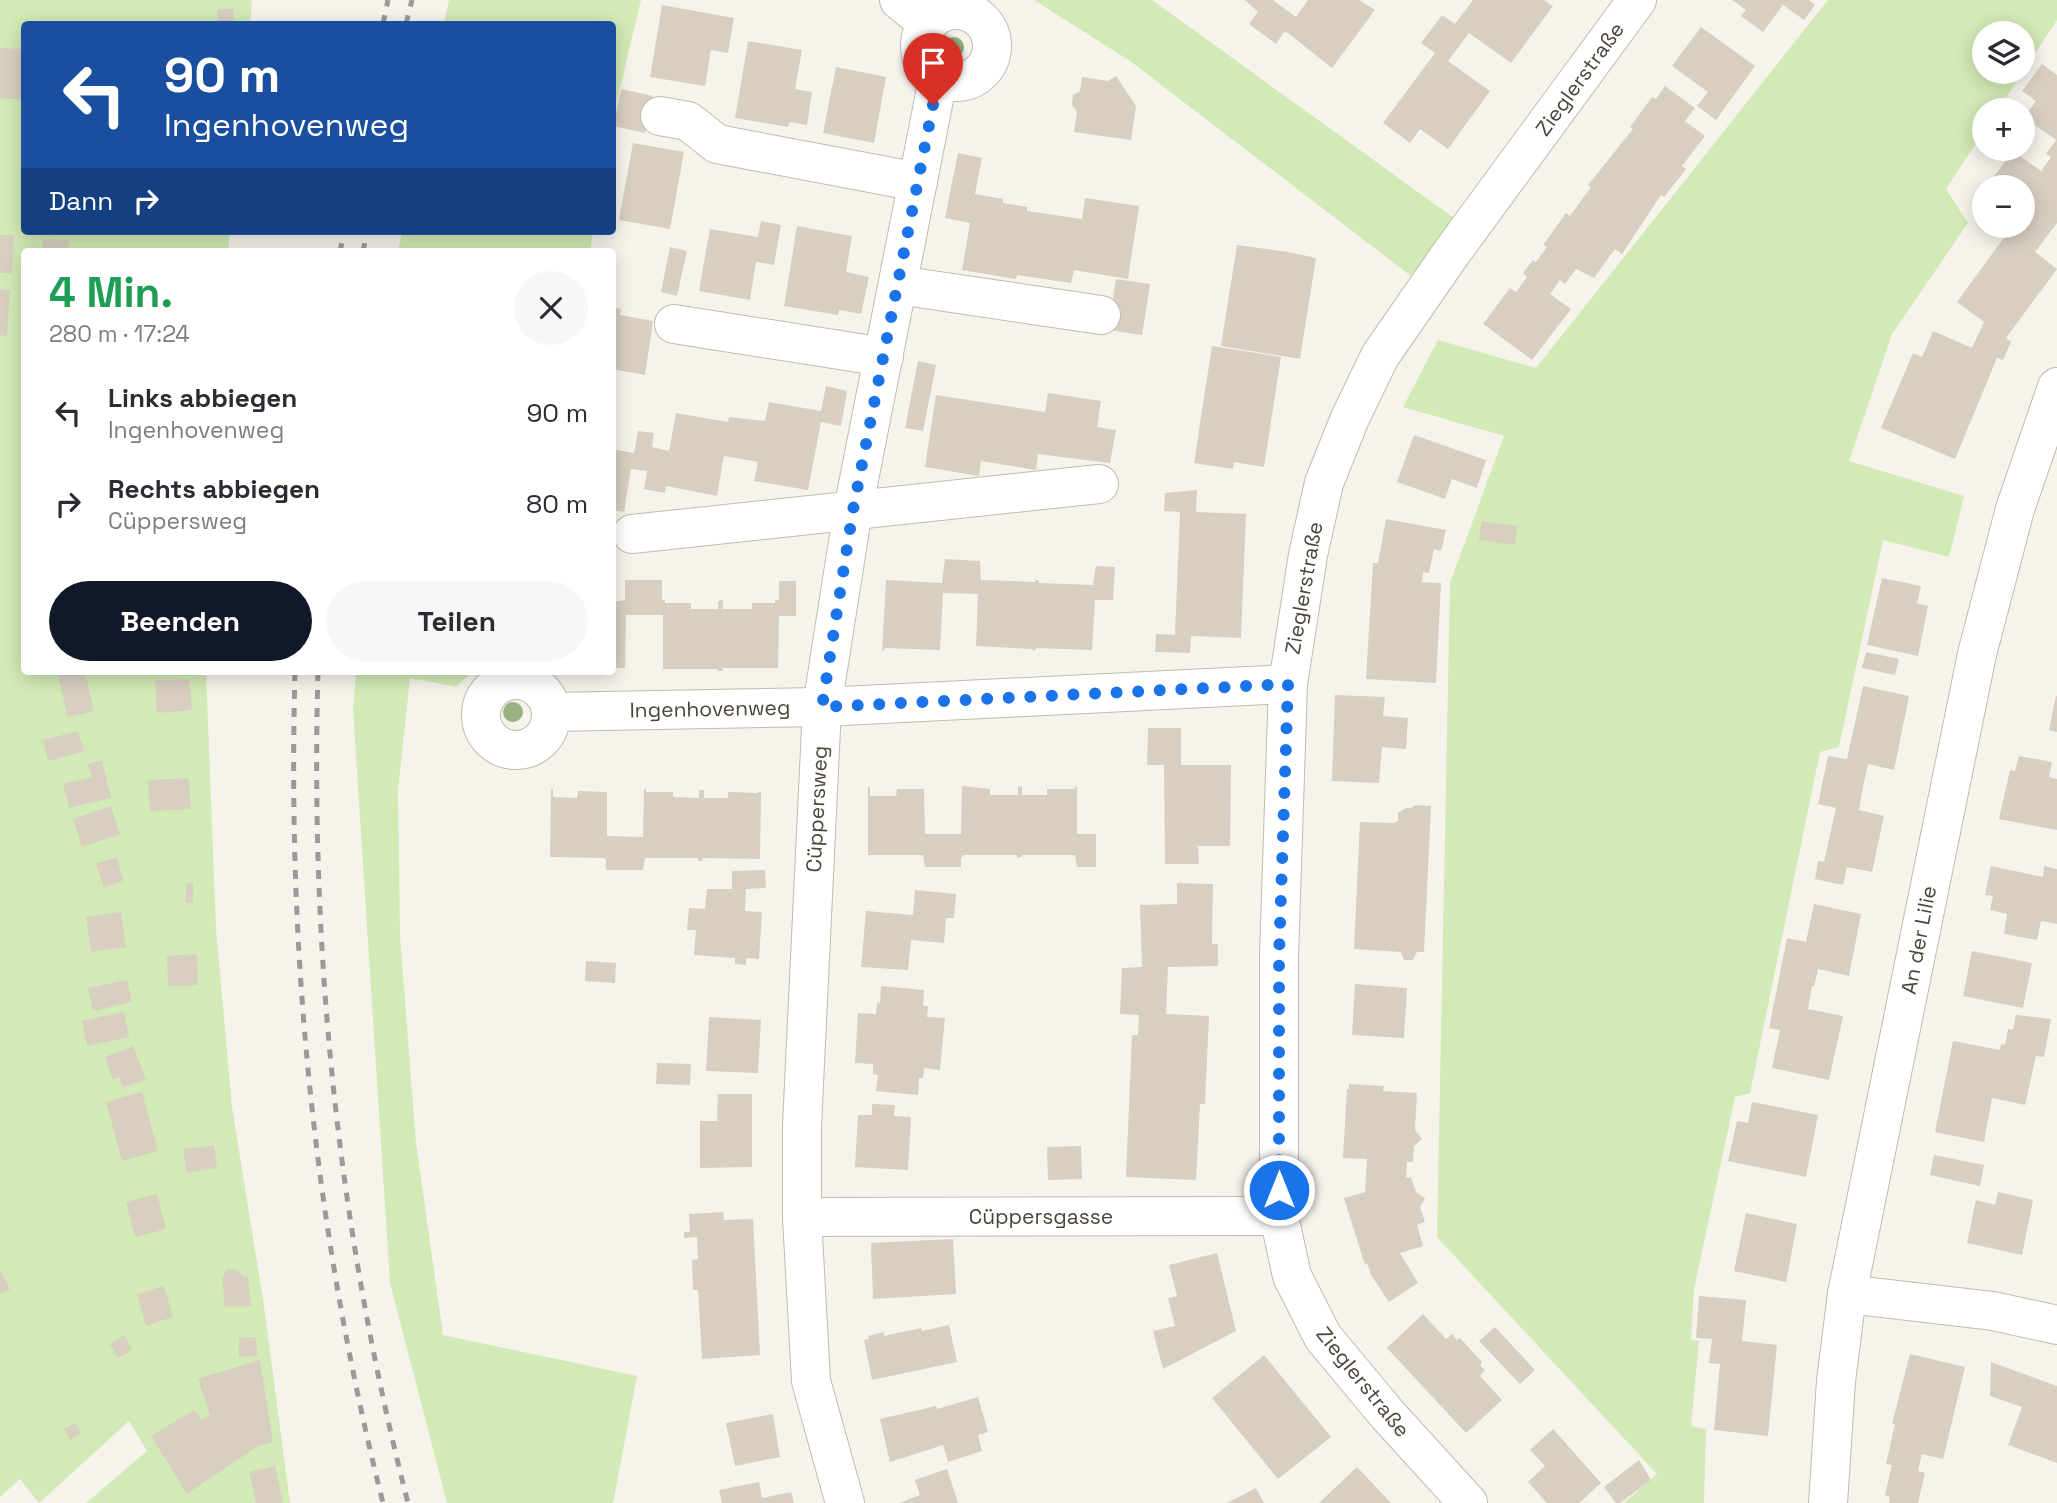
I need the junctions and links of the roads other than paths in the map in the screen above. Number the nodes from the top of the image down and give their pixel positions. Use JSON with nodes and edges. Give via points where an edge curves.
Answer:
{"nodes":[{"id":1,"x":1637,"y":0,"type":"edge"},
{"id":2,"x":913,"y":11,"type":"edge"},
{"id":3,"x":938,"y":79,"type":"junction"},
{"id":4,"x":660,"y":116,"type":"dead end"},
{"id":5,"x":918,"y":182,"type":"junction"},
{"id":6,"x":898,"y":285,"type":"junction"},
{"id":7,"x":1101,"y":315,"type":"dead end"},
{"id":8,"x":674,"y":324,"type":"dead end"},
{"id":9,"x":884,"y":357,"type":"junction"},
{"id":10,"x":2057,"y":387,"type":"edge"},
{"id":11,"x":1099,"y":484,"type":"dead end"},
{"id":12,"x":853,"y":510,"type":"junction"},
{"id":13,"x":632,"y":534,"type":"dead end"},
{"id":14,"x":1288,"y":684,"type":"junction"},
{"id":15,"x":822,"y":707,"type":"junction"},
{"id":16,"x":551,"y":712,"type":"dead end"},
{"id":17,"x":1279,"y":1216,"type":"junction"},
{"id":18,"x":802,"y":1217,"type":"junction"},
{"id":19,"x":1847,"y":1294,"type":"junction"},
{"id":20,"x":2057,"y":1325,"type":"edge"},
{"id":21,"x":845,"y":1503,"type":"edge"},
{"id":22,"x":1468,"y":1503,"type":"edge"},
{"id":23,"x":1828,"y":1503,"type":"edge"}],
"edges":[{"from":1,"to":14,"type":"street","name":"Zieglerstraße","via":[[1380,356],[1324,483]]},
{"from":2,"to":3,"type":"street","via":[[919,50],[926,68]]},
{"from":2,"to":3,"type":"street","via":[[970,12],[983,21],[992,43],[987,66],[976,77],[951,83]]},
{"from":3,"to":5,"type":"street","name":"Cüppersweg"},
{"from":4,"to":5,"type":"street","via":[[688,121],[717,144]]},
{"from":5,"to":6,"type":"street","name":"Cüppersweg"},
{"from":6,"to":7,"type":"street"},
{"from":6,"to":9,"type":"street","name":"Cüppersweg"},
{"from":8,"to":9,"type":"street"},
{"from":9,"to":12,"type":"street","name":"Cüppersweg"},
{"from":10,"to":19,"type":"street","name":"An der Lilie","via":[[2015,509],[1977,654]]},
{"from":11,"to":12,"type":"street"},
{"from":12,"to":13,"type":"street"},
{"from":12,"to":15,"type":"street","name":"Cüppersweg"},
{"from":14,"to":15,"type":"street","name":"Ingenhovenweg"},
{"from":14,"to":17,"type":"street","name":"Zieglerstraße","via":[[1279,956]]},
{"from":15,"to":16,"type":"street","name":"Ingenhovenweg"},
{"from":15,"to":18,"type":"street","name":"Cüppersweg","via":[[802,1126]]},
{"from":17,"to":18,"type":"street","name":"Cüppersgasse"},
{"from":17,"to":22,"type":"street","name":"Zieglerstraße","via":[[1292,1276],[1322,1337]]},
{"from":18,"to":21,"type":"street","name":"Cüppersweg","via":[[811,1381]]},
{"from":19,"to":20,"type":"street","via":[[1993,1311]]},
{"from":19,"to":23,"type":"street","name":"An der Lilie"}]}
